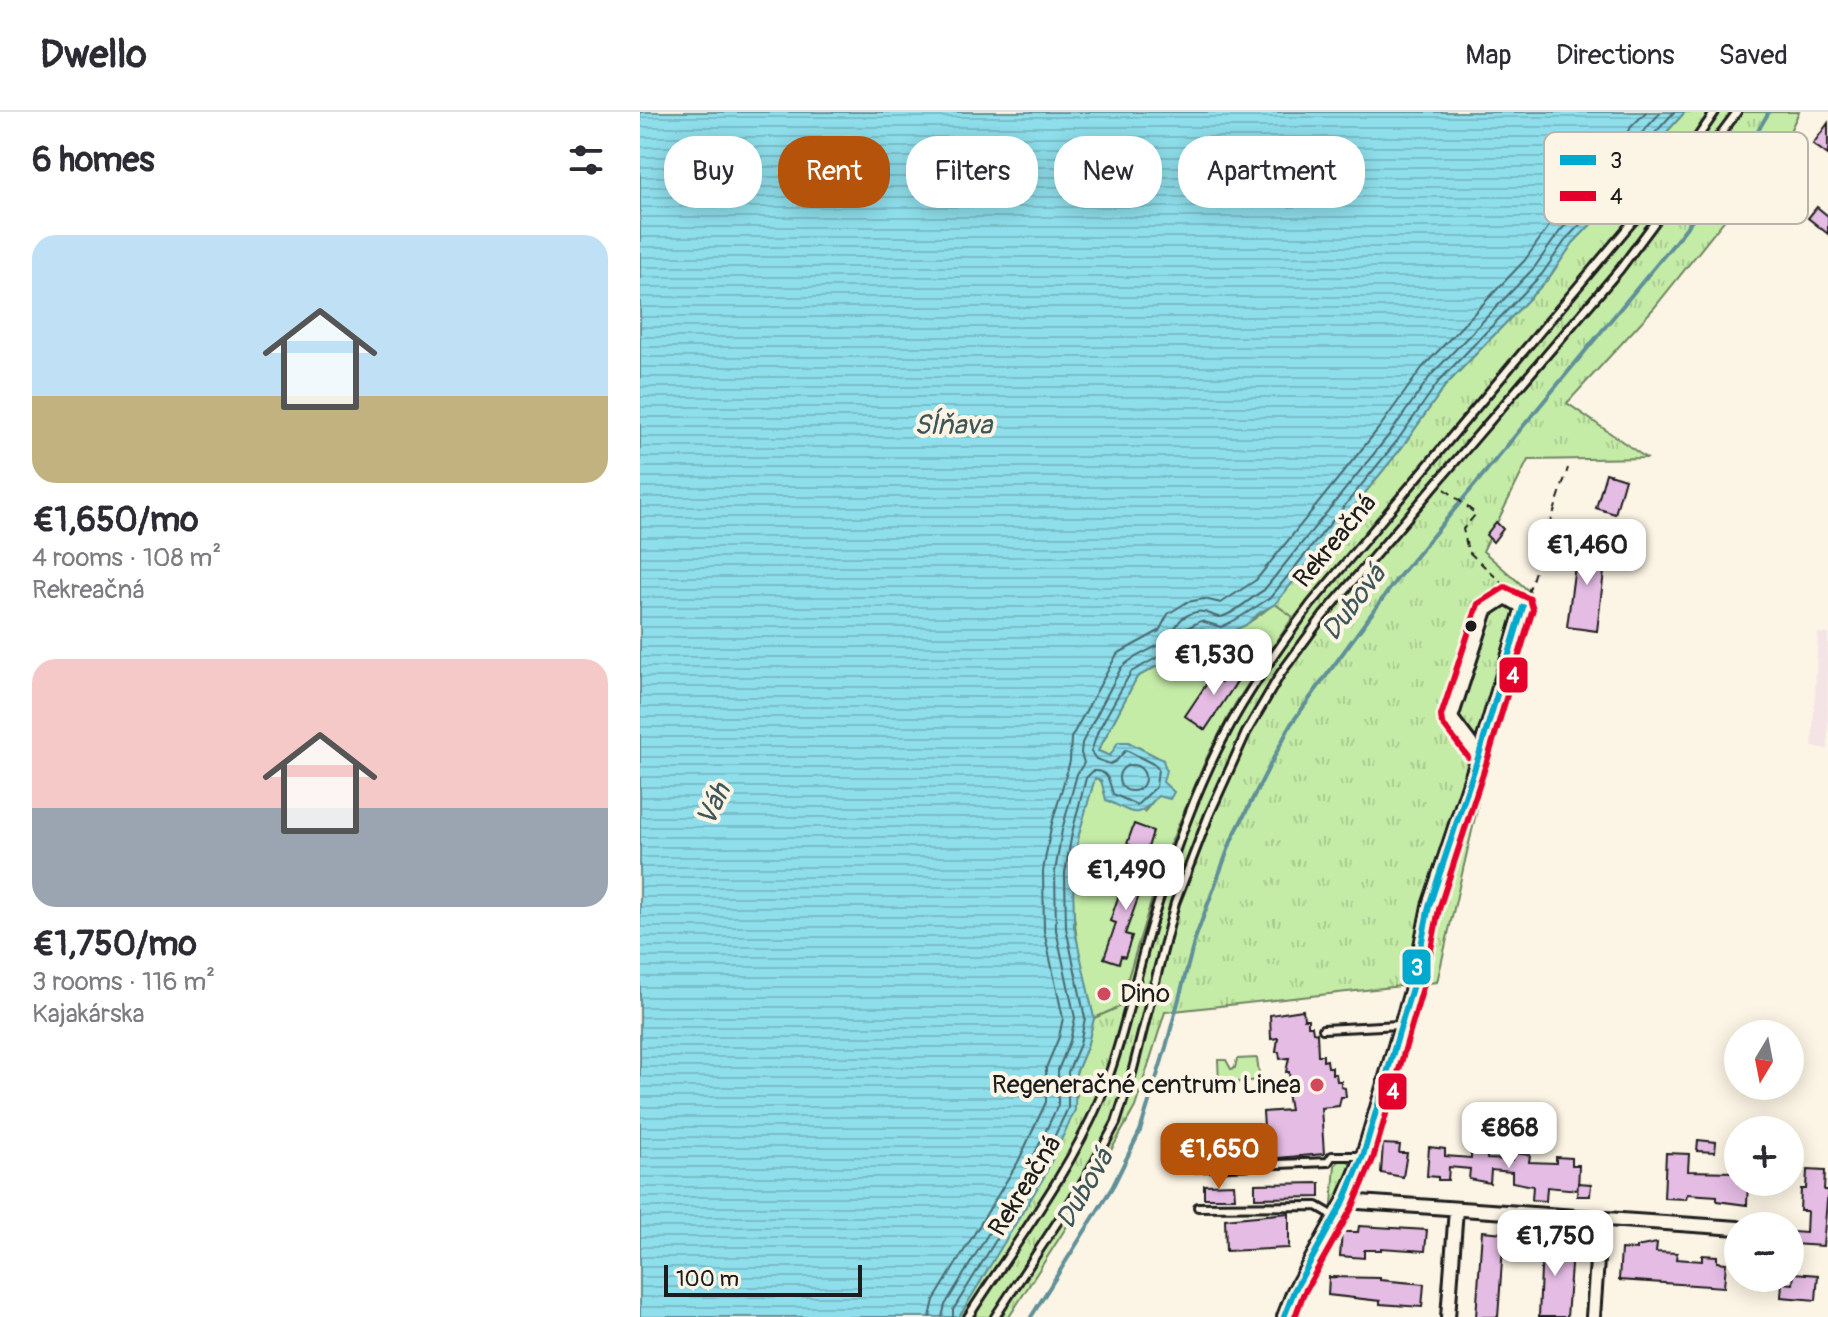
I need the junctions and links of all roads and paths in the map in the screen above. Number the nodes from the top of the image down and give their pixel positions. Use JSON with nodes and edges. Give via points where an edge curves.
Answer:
{"nodes":[{"id":1,"x":1715,"y":112,"type":"edge"},
{"id":2,"x":1737,"y":112,"type":"edge"},
{"id":3,"x":1701,"y":132,"type":"edge"},
{"id":4,"x":1723,"y":132,"type":"edge"},
{"id":5,"x":1631,"y":224,"type":"edge"},
{"id":6,"x":1654,"y":224,"type":"edge"},
{"id":7,"x":1568,"y":468,"type":"dead end"},
{"id":8,"x":1449,"y":491,"type":"dead end"},
{"id":9,"x":1506,"y":597,"type":"junction"},
{"id":10,"x":1523,"y":607,"type":"junction"},
{"id":11,"x":1226,"y":731,"type":"junction"},
{"id":12,"x":1241,"y":744,"type":"junction"},
{"id":13,"x":1479,"y":755,"type":"junction"},
{"id":14,"x":1400,"y":1025,"type":"junction"},
{"id":15,"x":1323,"y":1029,"type":"dead end"},
{"id":16,"x":1363,"y":1156,"type":"junction"},
{"id":17,"x":1183,"y":1168,"type":"dead end"},
{"id":18,"x":1344,"y":1201,"type":"junction"},
{"id":19,"x":1198,"y":1207,"type":"dead end"},
{"id":20,"x":1456,"y":1209,"type":"junction"},
{"id":21,"x":1336,"y":1217,"type":"junction"},
{"id":22,"x":1600,"y":1218,"type":"junction"},
{"id":23,"x":1724,"y":1227,"type":"edge"},
{"id":24,"x":968,"y":1317,"type":"edge"},
{"id":25,"x":995,"y":1317,"type":"edge"},
{"id":26,"x":1284,"y":1317,"type":"edge"},
{"id":27,"x":1448,"y":1317,"type":"edge"},
{"id":28,"x":1593,"y":1317,"type":"edge"}],
"edges":[{"from":1,"to":3,"type":"lane","name":"Rekreačná"},
{"from":2,"to":4,"type":"lane"},
{"from":5,"to":11,"type":"lane","name":"Rekreačná","via":[[1311,604]]},
{"from":6,"to":12,"type":"lane","via":[[1323,616],[1281,673]]},
{"from":7,"to":10,"type":"path"},
{"from":8,"to":9,"type":"path","via":[[1476,514],[1463,529],[1468,551],[1505,583]]},
{"from":9,"to":10,"type":"street"},
{"from":9,"to":13,"type":"street","via":[[1486,610],[1451,718]]},
{"from":10,"to":13,"type":"street"},
{"from":11,"to":12,"type":"lane"},
{"from":11,"to":24,"type":"lane","name":"Rekreačná","via":[[1158,902],[1096,1107],[1056,1181]]},
{"from":12,"to":25,"type":"lane","via":[[1175,903],[1116,1123]]},
{"from":13,"to":14,"type":"street","via":[[1429,906]]},
{"from":14,"to":15,"type":"lane"},
{"from":14,"to":16,"type":"street"},
{"from":16,"to":17,"type":"lane"},
{"from":16,"to":18,"type":"street"},
{"from":18,"to":20,"type":"street"},
{"from":18,"to":21,"type":"street"},
{"from":19,"to":21,"type":"lane","via":[[1317,1206]]},
{"from":20,"to":22,"type":"street"},
{"from":20,"to":27,"type":"street"},
{"from":21,"to":26,"type":"street"},
{"from":22,"to":23,"type":"street"},
{"from":22,"to":28,"type":"street"}]}
